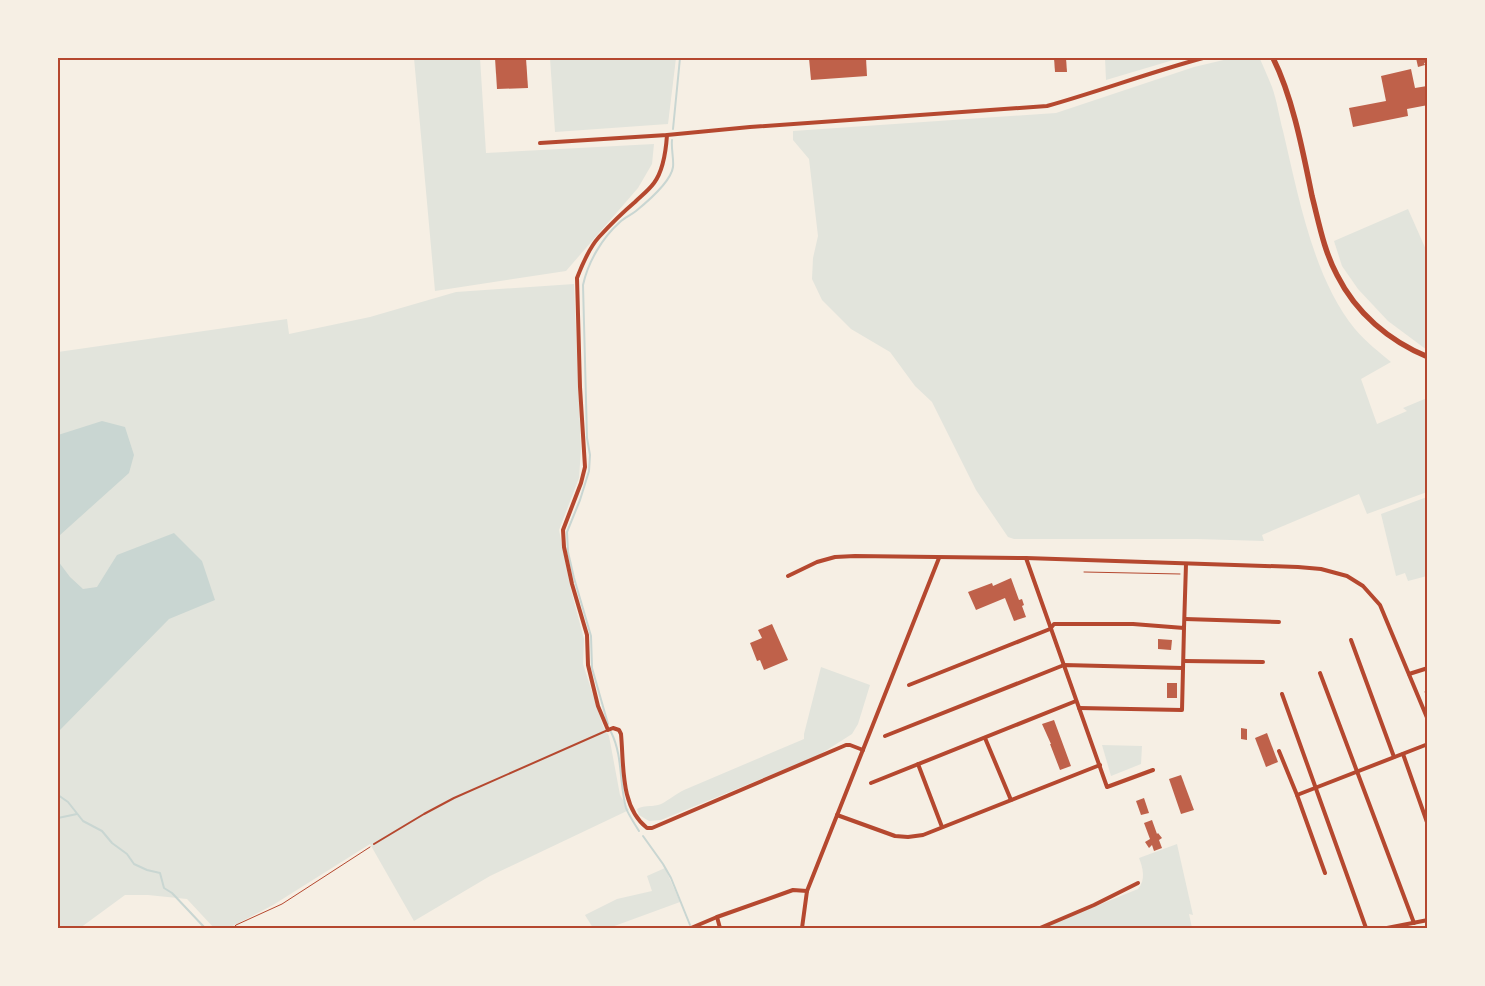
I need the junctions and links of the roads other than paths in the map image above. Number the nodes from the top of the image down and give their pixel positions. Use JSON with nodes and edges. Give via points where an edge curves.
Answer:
{"nodes":[{"id":1,"x":1203,"y":58,"type":"edge"},
{"id":2,"x":1273,"y":58,"type":"edge"},
{"id":3,"x":667,"y":135,"type":"junction"},
{"id":4,"x":540,"y":143,"type":"dead end"},
{"id":5,"x":1428,"y":358,"type":"edge"},
{"id":6,"x":939,"y":558,"type":"junction"},
{"id":7,"x":1026,"y":558,"type":"junction"},
{"id":8,"x":1186,"y":564,"type":"junction"},
{"id":9,"x":788,"y":576,"type":"dead end"},
{"id":10,"x":1184,"y":618,"type":"junction"},
{"id":11,"x":1280,"y":622,"type":"dead end"},
{"id":12,"x":1184,"y":628,"type":"junction"},
{"id":13,"x":1050,"y":629,"type":"junction"},
{"id":14,"x":1351,"y":640,"type":"dead end"},
{"id":15,"x":1184,"y":661,"type":"junction"},
{"id":16,"x":1263,"y":662,"type":"dead end"},
{"id":17,"x":1064,"y":665,"type":"junction"},
{"id":18,"x":1183,"y":668,"type":"junction"},
{"id":19,"x":1428,"y":668,"type":"edge"},
{"id":20,"x":1320,"y":673,"type":"dead end"},
{"id":21,"x":1410,"y":674,"type":"junction"},
{"id":22,"x":909,"y":685,"type":"dead end"},
{"id":23,"x":1282,"y":694,"type":"dead end"},
{"id":24,"x":1076,"y":701,"type":"junction"},
{"id":25,"x":1079,"y":708,"type":"junction"},
{"id":26,"x":1428,"y":720,"type":"edge"},
{"id":27,"x":608,"y":730,"type":"junction"},
{"id":28,"x":885,"y":736,"type":"dead end"},
{"id":29,"x":985,"y":738,"type":"junction"},
{"id":30,"x":1428,"y":744,"type":"edge"},
{"id":31,"x":863,"y":750,"type":"junction"},
{"id":32,"x":1279,"y":751,"type":"dead end"},
{"id":33,"x":1403,"y":754,"type":"junction"},
{"id":34,"x":1394,"y":757,"type":"junction"},
{"id":35,"x":918,"y":764,"type":"junction"},
{"id":36,"x":1100,"y":766,"type":"junction"},
{"id":37,"x":1153,"y":770,"type":"dead end"},
{"id":38,"x":1358,"y":771,"type":"junction"},
{"id":39,"x":871,"y":783,"type":"dead end"},
{"id":40,"x":1316,"y":787,"type":"junction"},
{"id":41,"x":1297,"y":795,"type":"junction"},
{"id":42,"x":1011,"y":800,"type":"junction"},
{"id":43,"x":838,"y":815,"type":"junction"},
{"id":44,"x":1428,"y":825,"type":"edge"},
{"id":45,"x":942,"y":827,"type":"junction"},
{"id":46,"x":374,"y":844,"type":"road end"},
{"id":47,"x":1325,"y":873,"type":"dead end"},
{"id":48,"x":1138,"y":883,"type":"dead end"},
{"id":49,"x":807,"y":892,"type":"junction"},
{"id":50,"x":716,"y":918,"type":"junction"},
{"id":51,"x":1428,"y":920,"type":"edge"},
{"id":52,"x":1414,"y":923,"type":"junction"},
{"id":53,"x":691,"y":928,"type":"edge"},
{"id":54,"x":720,"y":928,"type":"edge"},
{"id":55,"x":802,"y":928,"type":"edge"},
{"id":56,"x":1040,"y":928,"type":"edge"},
{"id":57,"x":1366,"y":928,"type":"edge"},
{"id":58,"x":1387,"y":928,"type":"edge"}],
"edges":[{"from":1,"to":3,"type":"street","via":[[1047,106]]},
{"from":2,"to":5,"type":"main road","via":[[1289,100],[1323,240],[1337,277],[1355,304],[1378,328]]},
{"from":3,"to":4,"type":"street"},
{"from":3,"to":27,"type":"street","via":[[655,182],[597,239],[577,278],[585,467],[563,530],[564,546],[587,635],[588,666]]},
{"from":6,"to":7,"type":"street"},
{"from":6,"to":9,"type":"street","via":[[835,557]]},
{"from":6,"to":31,"type":"street"},
{"from":7,"to":8,"type":"street"},
{"from":7,"to":13,"type":"street"},
{"from":8,"to":10,"type":"street"},
{"from":8,"to":21,"type":"street","via":[[1321,568],[1347,576],[1364,586],[1380,605]]},
{"from":10,"to":11,"type":"street"},
{"from":10,"to":12,"type":"street"},
{"from":12,"to":13,"type":"street","via":[[1058,623]]},
{"from":12,"to":15,"type":"street"},
{"from":13,"to":17,"type":"street"},
{"from":13,"to":22,"type":"street"},
{"from":14,"to":34,"type":"street"},
{"from":15,"to":16,"type":"street"},
{"from":15,"to":18,"type":"street"},
{"from":17,"to":18,"type":"street"},
{"from":17,"to":24,"type":"street"},
{"from":17,"to":28,"type":"street"},
{"from":18,"to":25,"type":"street","via":[[1182,710]]},
{"from":19,"to":21,"type":"street"},
{"from":20,"to":38,"type":"street"},
{"from":21,"to":26,"type":"street"},
{"from":23,"to":40,"type":"street"},
{"from":24,"to":25,"type":"street"},
{"from":24,"to":29,"type":"street"},
{"from":25,"to":36,"type":"street"},
{"from":27,"to":31,"type":"street","via":[[616,728],[621,734],[627,796],[636,817],[647,828],[846,745]]},
{"from":27,"to":46,"type":"lane","via":[[454,798]]},
{"from":29,"to":35,"type":"street"},
{"from":29,"to":42,"type":"street"},
{"from":30,"to":33,"type":"street"},
{"from":31,"to":43,"type":"street"},
{"from":32,"to":41,"type":"street"},
{"from":33,"to":34,"type":"street"},
{"from":33,"to":44,"type":"street"},
{"from":34,"to":38,"type":"street"},
{"from":35,"to":39,"type":"street"},
{"from":35,"to":45,"type":"street"},
{"from":36,"to":37,"type":"street","via":[[1107,787]]},
{"from":36,"to":42,"type":"street"},
{"from":38,"to":40,"type":"street"},
{"from":38,"to":52,"type":"street"},
{"from":40,"to":41,"type":"street"},
{"from":40,"to":57,"type":"street"},
{"from":41,"to":47,"type":"street"},
{"from":42,"to":45,"type":"street"},
{"from":43,"to":45,"type":"street","via":[[895,836],[908,837]]},
{"from":43,"to":49,"type":"street"},
{"from":48,"to":56,"type":"street"},
{"from":49,"to":50,"type":"street","via":[[793,890]]},
{"from":49,"to":55,"type":"street"},
{"from":50,"to":53,"type":"street"},
{"from":50,"to":54,"type":"street"},
{"from":51,"to":52,"type":"street"},
{"from":52,"to":58,"type":"street"}]}
